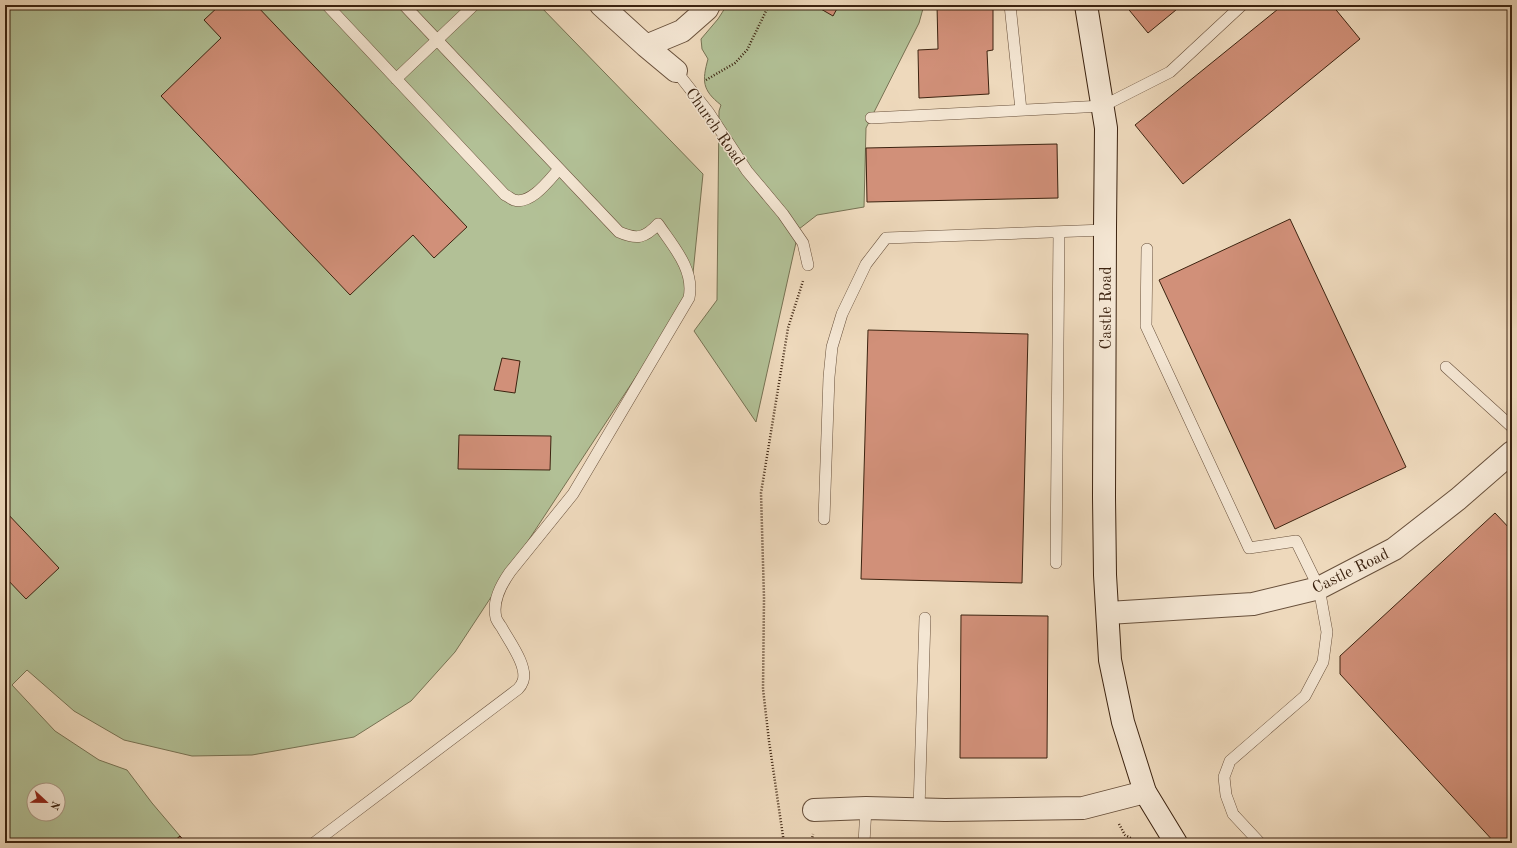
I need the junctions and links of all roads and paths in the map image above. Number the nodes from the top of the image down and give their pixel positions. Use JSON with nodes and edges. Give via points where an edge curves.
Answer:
{"nodes":[{"id":1,"x":327,"y":5,"type":"edge"},
{"id":2,"x":404,"y":5,"type":"edge"},
{"id":3,"x":474,"y":5,"type":"edge"},
{"id":4,"x":601,"y":5,"type":"edge"},
{"id":5,"x":709,"y":5,"type":"edge"},
{"id":6,"x":769,"y":5,"type":"edge"},
{"id":7,"x":1010,"y":5,"type":"edge"},
{"id":8,"x":1086,"y":5,"type":"edge"},
{"id":9,"x":1242,"y":5,"type":"edge"},
{"id":10,"x":437,"y":40,"type":"junction"},
{"id":11,"x":646,"y":46,"type":"junction"},
{"id":12,"x":676,"y":71,"type":"joint"},
{"id":13,"x":396,"y":79,"type":"junction"},
{"id":14,"x":690,"y":89,"type":"junction"},
{"id":15,"x":1103,"y":106,"type":"junction"},
{"id":16,"x":1021,"y":110,"type":"junction"},
{"id":17,"x":871,"y":118,"type":"dead end"},
{"id":18,"x":559,"y":169,"type":"junction"},
{"id":19,"x":1105,"y":230,"type":"junction"},
{"id":20,"x":1059,"y":232,"type":"junction"},
{"id":21,"x":1147,"y":249,"type":"dead end"},
{"id":22,"x":808,"y":265,"type":"joint"},
{"id":23,"x":1446,"y":367,"type":"dead end"},
{"id":24,"x":1512,"y":428,"type":"edge"},
{"id":25,"x":1512,"y":452,"type":"edge"},
{"id":26,"x":824,"y":519,"type":"dead end"},
{"id":27,"x":1056,"y":564,"type":"dead end"},
{"id":28,"x":1319,"y":588,"type":"junction"},
{"id":29,"x":1108,"y":613,"type":"junction"},
{"id":30,"x":925,"y":618,"type":"dead end"},
{"id":31,"x":1145,"y":792,"type":"junction"},
{"id":32,"x":866,"y":808,"type":"junction"},
{"id":33,"x":814,"y":810,"type":"dead end"},
{"id":34,"x":919,"y":810,"type":"junction"},
{"id":35,"x":314,"y":843,"type":"edge"},
{"id":36,"x":784,"y":843,"type":"edge"},
{"id":37,"x":864,"y":843,"type":"edge"},
{"id":38,"x":1176,"y":843,"type":"edge"},
{"id":39,"x":1260,"y":843,"type":"edge"}],
"edges":[{"from":1,"to":13,"type":"lane"},
{"from":2,"to":10,"type":"lane"},
{"from":3,"to":10,"type":"lane"},
{"from":4,"to":11,"type":"street","name":"Church Road"},
{"from":5,"to":11,"type":"street","via":[[682,31]]},
{"from":6,"to":14,"type":"path","via":[[747,50],[735,63]]},
{"from":7,"to":16,"type":"lane"},
{"from":8,"to":15,"type":"street","name":"Castle Road"},
{"from":9,"to":15,"type":"lane","via":[[1170,72]]},
{"from":10,"to":13,"type":"lane"},
{"from":10,"to":18,"type":"lane"},
{"from":11,"to":12,"type":"street","name":"Church Road"},
{"from":12,"to":14,"type":"lane","name":"Church Road"},
{"from":13,"to":18,"type":"lane","via":[[505,195],[514,200],[533,196]]},
{"from":14,"to":22,"type":"lane","name":"Church Road","via":[[747,171],[803,243]]},
{"from":15,"to":16,"type":"lane"},
{"from":15,"to":19,"type":"street","name":"Castle Road","via":[[1106,128]]},
{"from":16,"to":17,"type":"lane"},
{"from":18,"to":35,"type":"lane","via":[[619,232],[630,237],[640,237],[650,234],[658,224],[685,264],[690,283],[689,298],[573,494],[502,584],[495,607],[496,619],[524,672],[523,681],[518,689]]},
{"from":19,"to":20,"type":"lane"},
{"from":19,"to":29,"type":"street","name":"Castle Road","via":[[1104,497]]},
{"from":20,"to":26,"type":"lane","via":[[886,238],[866,264],[842,314],[832,347]]},
{"from":20,"to":27,"type":"lane"},
{"from":21,"to":28,"type":"lane","via":[[1146,326],[1249,548],[1296,541]]},
{"from":22,"to":36,"type":"path","via":[[788,328],[761,493],[763,689]]},
{"from":23,"to":24,"type":"lane"},
{"from":25,"to":28,"type":"street","name":"Castle Road","via":[[1458,499],[1394,549]]},
{"from":28,"to":29,"type":"street","name":"Castle Road","via":[[1253,604]]},
{"from":28,"to":39,"type":"lane","via":[[1327,632],[1323,662],[1316,676],[1305,696],[1230,761],[1224,777],[1226,795],[1233,814]]},
{"from":29,"to":31,"type":"street","name":"Castle Road","via":[[1110,660],[1123,722]]},
{"from":30,"to":34,"type":"lane"},
{"from":31,"to":34,"type":"street","via":[[1083,808]]},
{"from":31,"to":38,"type":"street","name":"Castle Road"},
{"from":32,"to":33,"type":"street"},
{"from":32,"to":34,"type":"street"},
{"from":32,"to":37,"type":"lane"}]}
